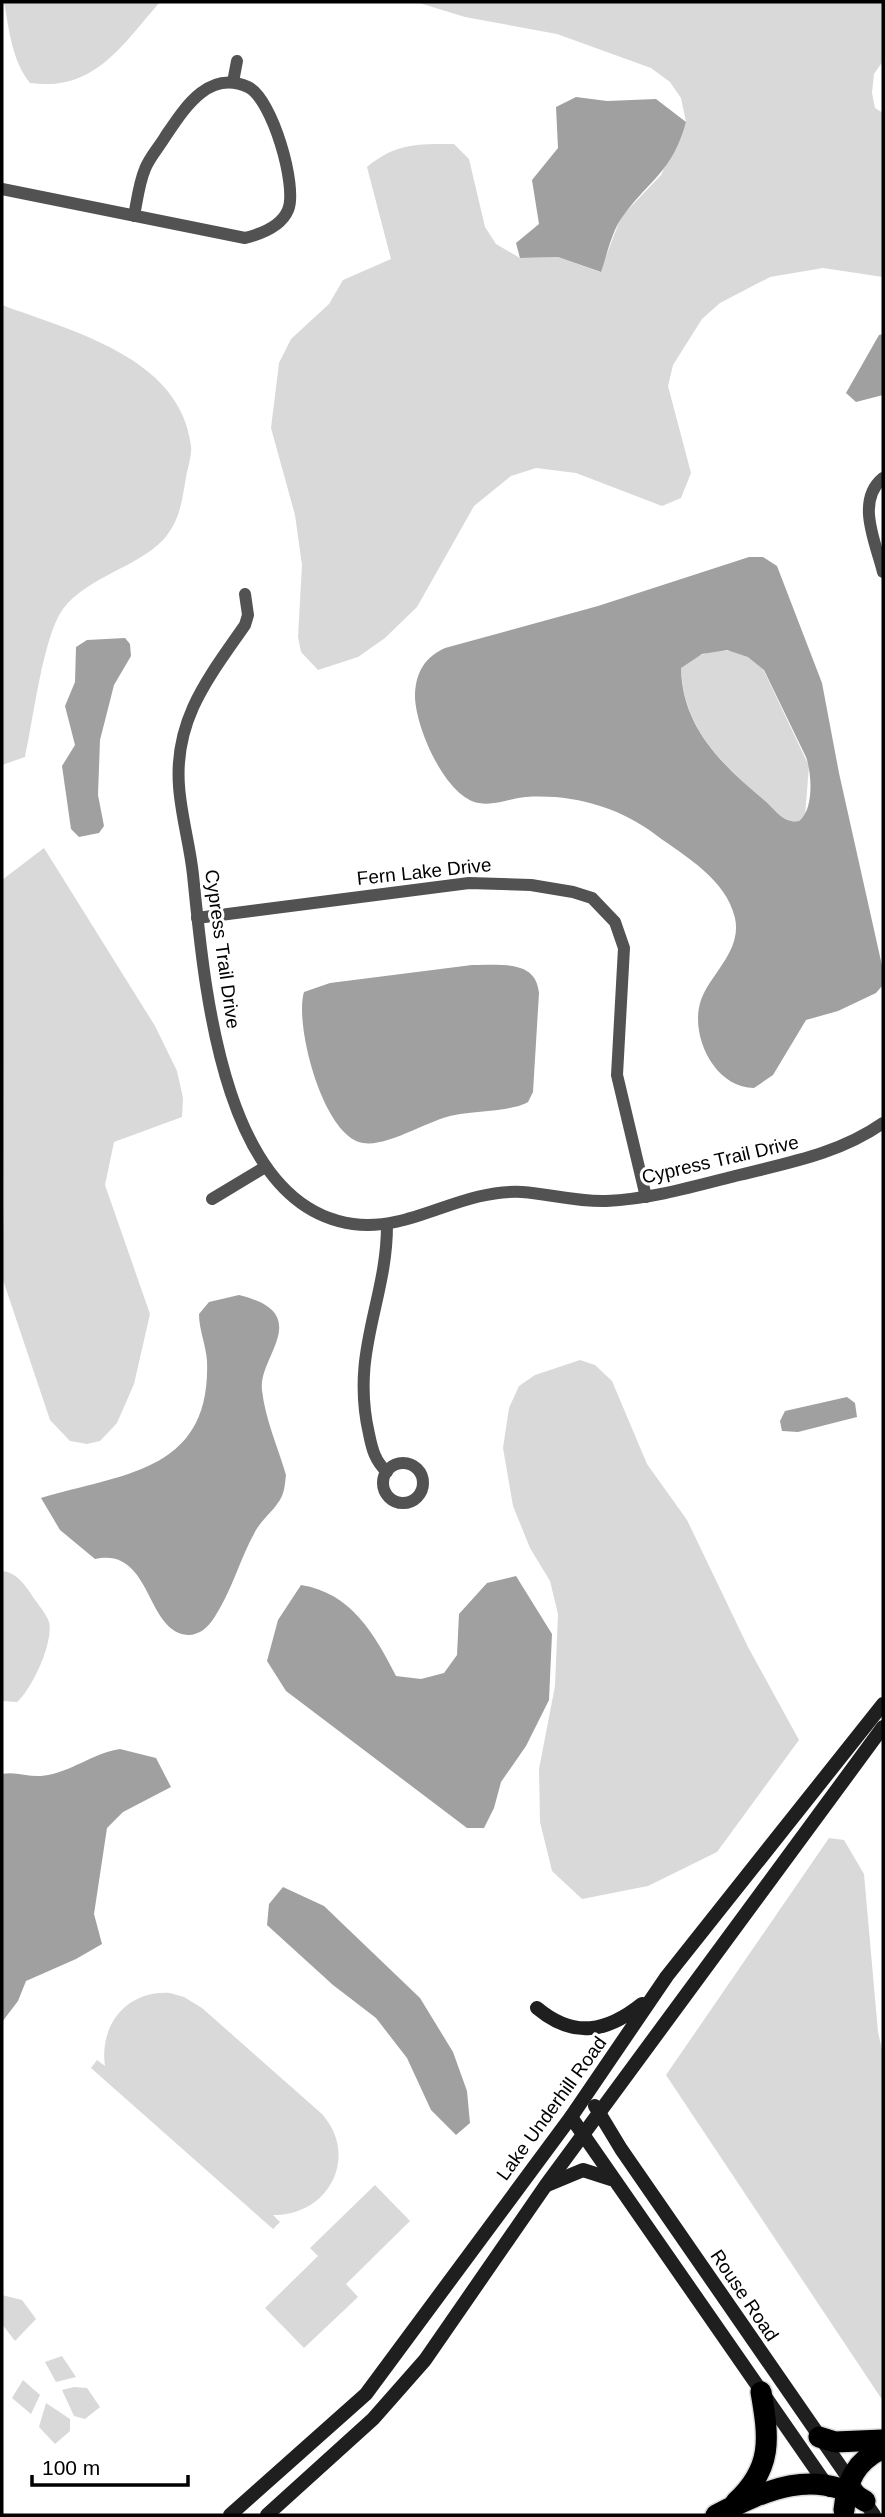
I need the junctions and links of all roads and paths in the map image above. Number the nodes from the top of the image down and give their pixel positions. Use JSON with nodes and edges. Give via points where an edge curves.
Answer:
{"nodes":[{"id":1,"x":237,"y":61,"type":"dead end"},
{"id":2,"x":233,"y":82,"type":"junction"},
{"id":3,"x":2,"y":190,"type":"edge"},
{"id":4,"x":134,"y":216,"type":"junction"},
{"id":5,"x":883,"y":478,"type":"edge"},
{"id":6,"x":883,"y":572,"type":"edge"},
{"id":7,"x":245,"y":594,"type":"dead end"},
{"id":8,"x":197,"y":918,"type":"junction"},
{"id":9,"x":883,"y":1123,"type":"edge"},
{"id":10,"x":265,"y":1167,"type":"junction"},
{"id":11,"x":646,"y":1197,"type":"junction"},
{"id":12,"x":212,"y":1199,"type":"dead end"},
{"id":13,"x":387,"y":1225,"type":"junction"},
{"id":14,"x":387,"y":1472,"type":"dead end"},
{"id":15,"x":883,"y":1704,"type":"edge"},
{"id":16,"x":883,"y":1727,"type":"edge"},
{"id":17,"x":654,"y":1994,"type":"junction"},
{"id":18,"x":537,"y":2008,"type":"dead end"},
{"id":19,"x":587,"y":2093,"type":"junction"},
{"id":20,"x":599,"y":2113,"type":"junction"},
{"id":21,"x":571,"y":2117,"type":"junction"},
{"id":22,"x":583,"y":2137,"type":"junction"},
{"id":23,"x":611,"y":2179,"type":"junction"},
{"id":24,"x":546,"y":2185,"type":"junction"},
{"id":25,"x":761,"y":2392,"type":"junction"},
{"id":26,"x":819,"y":2437,"type":"junction"},
{"id":27,"x":883,"y":2440,"type":"edge"},
{"id":28,"x":883,"y":2448,"type":"edge"},
{"id":29,"x":843,"y":2495,"type":"edge"},
{"id":30,"x":870,"y":2508,"type":"edge"},
{"id":31,"x":723,"y":2512,"type":"edge"},
{"id":32,"x":230,"y":2515,"type":"edge"},
{"id":33,"x":267,"y":2515,"type":"edge"}],
"edges":[{"from":1,"to":2,"type":"street"},
{"from":2,"to":4,"type":"street","via":[[214,85],[193,97],[145,168]]},
{"from":2,"to":4,"type":"street","via":[[250,88],[266,105],[293,193],[288,211],[263,233],[245,238]]},
{"from":3,"to":4,"type":"street"},
{"from":5,"to":6,"type":"street","via":[[872,490],[868,508]]},
{"from":7,"to":8,"type":"street","name":"Cypress Trail Drive","via":[[245,625],[198,693],[180,746],[179,786]]},
{"from":8,"to":10,"type":"street","name":"Cypress Trail Drive","via":[[211,1023],[241,1117]]},
{"from":8,"to":11,"type":"street","name":"Fern Lake Drive","via":[[469,883],[531,885],[592,898],[615,922],[624,948],[617,1075]]},
{"from":9,"to":11,"type":"street","name":"Cypress Trail Drive","via":[[822,1154]]},
{"from":10,"to":12,"type":"street"},
{"from":10,"to":13,"type":"street","name":"Cypress Trail Drive","via":[[291,1197],[322,1216]]},
{"from":11,"to":13,"type":"street","name":"Cypress Trail Drive","via":[[593,1201],[496,1193],[463,1199]]},
{"from":13,"to":14,"type":"street","via":[[386,1255],[367,1333],[362,1377],[373,1452]]},
{"from":15,"to":17,"type":"street","name":"Lake Underhill Road"},
{"from":16,"to":20,"type":"street"},
{"from":17,"to":18,"type":"street","via":[[625,2017],[599,2027],[562,2025]]},
{"from":17,"to":19,"type":"street","name":"Lake Underhill Road"},
{"from":19,"to":20,"type":"street","name":"Rouse Road"},
{"from":19,"to":21,"type":"street","name":"Lake Underhill Road"},
{"from":20,"to":22,"type":"street"},
{"from":20,"to":26,"type":"street","name":"Rouse Road"},
{"from":21,"to":22,"type":"street"},
{"from":21,"to":32,"type":"street","name":"Lake Underhill Road","via":[[366,2394]]},
{"from":22,"to":23,"type":"street"},
{"from":22,"to":24,"type":"street"},
{"from":23,"to":24,"type":"street","via":[[583,2171]]},
{"from":23,"to":25,"type":"street"},
{"from":24,"to":33,"type":"street","via":[[425,2360],[373,2419]]},
{"from":25,"to":29,"type":"street"},
{"from":25,"to":31,"type":"highway","via":[[768,2443],[763,2465],[752,2487]]},
{"from":26,"to":27,"type":"highway","via":[[835,2442]]},
{"from":26,"to":29,"type":"street","name":"Rouse Road"},
{"from":28,"to":29,"type":"highway","via":[[866,2457]]},
{"from":29,"to":30,"type":"highway"},
{"from":29,"to":31,"type":"highway","via":[[803,2483],[773,2490]]}]}
